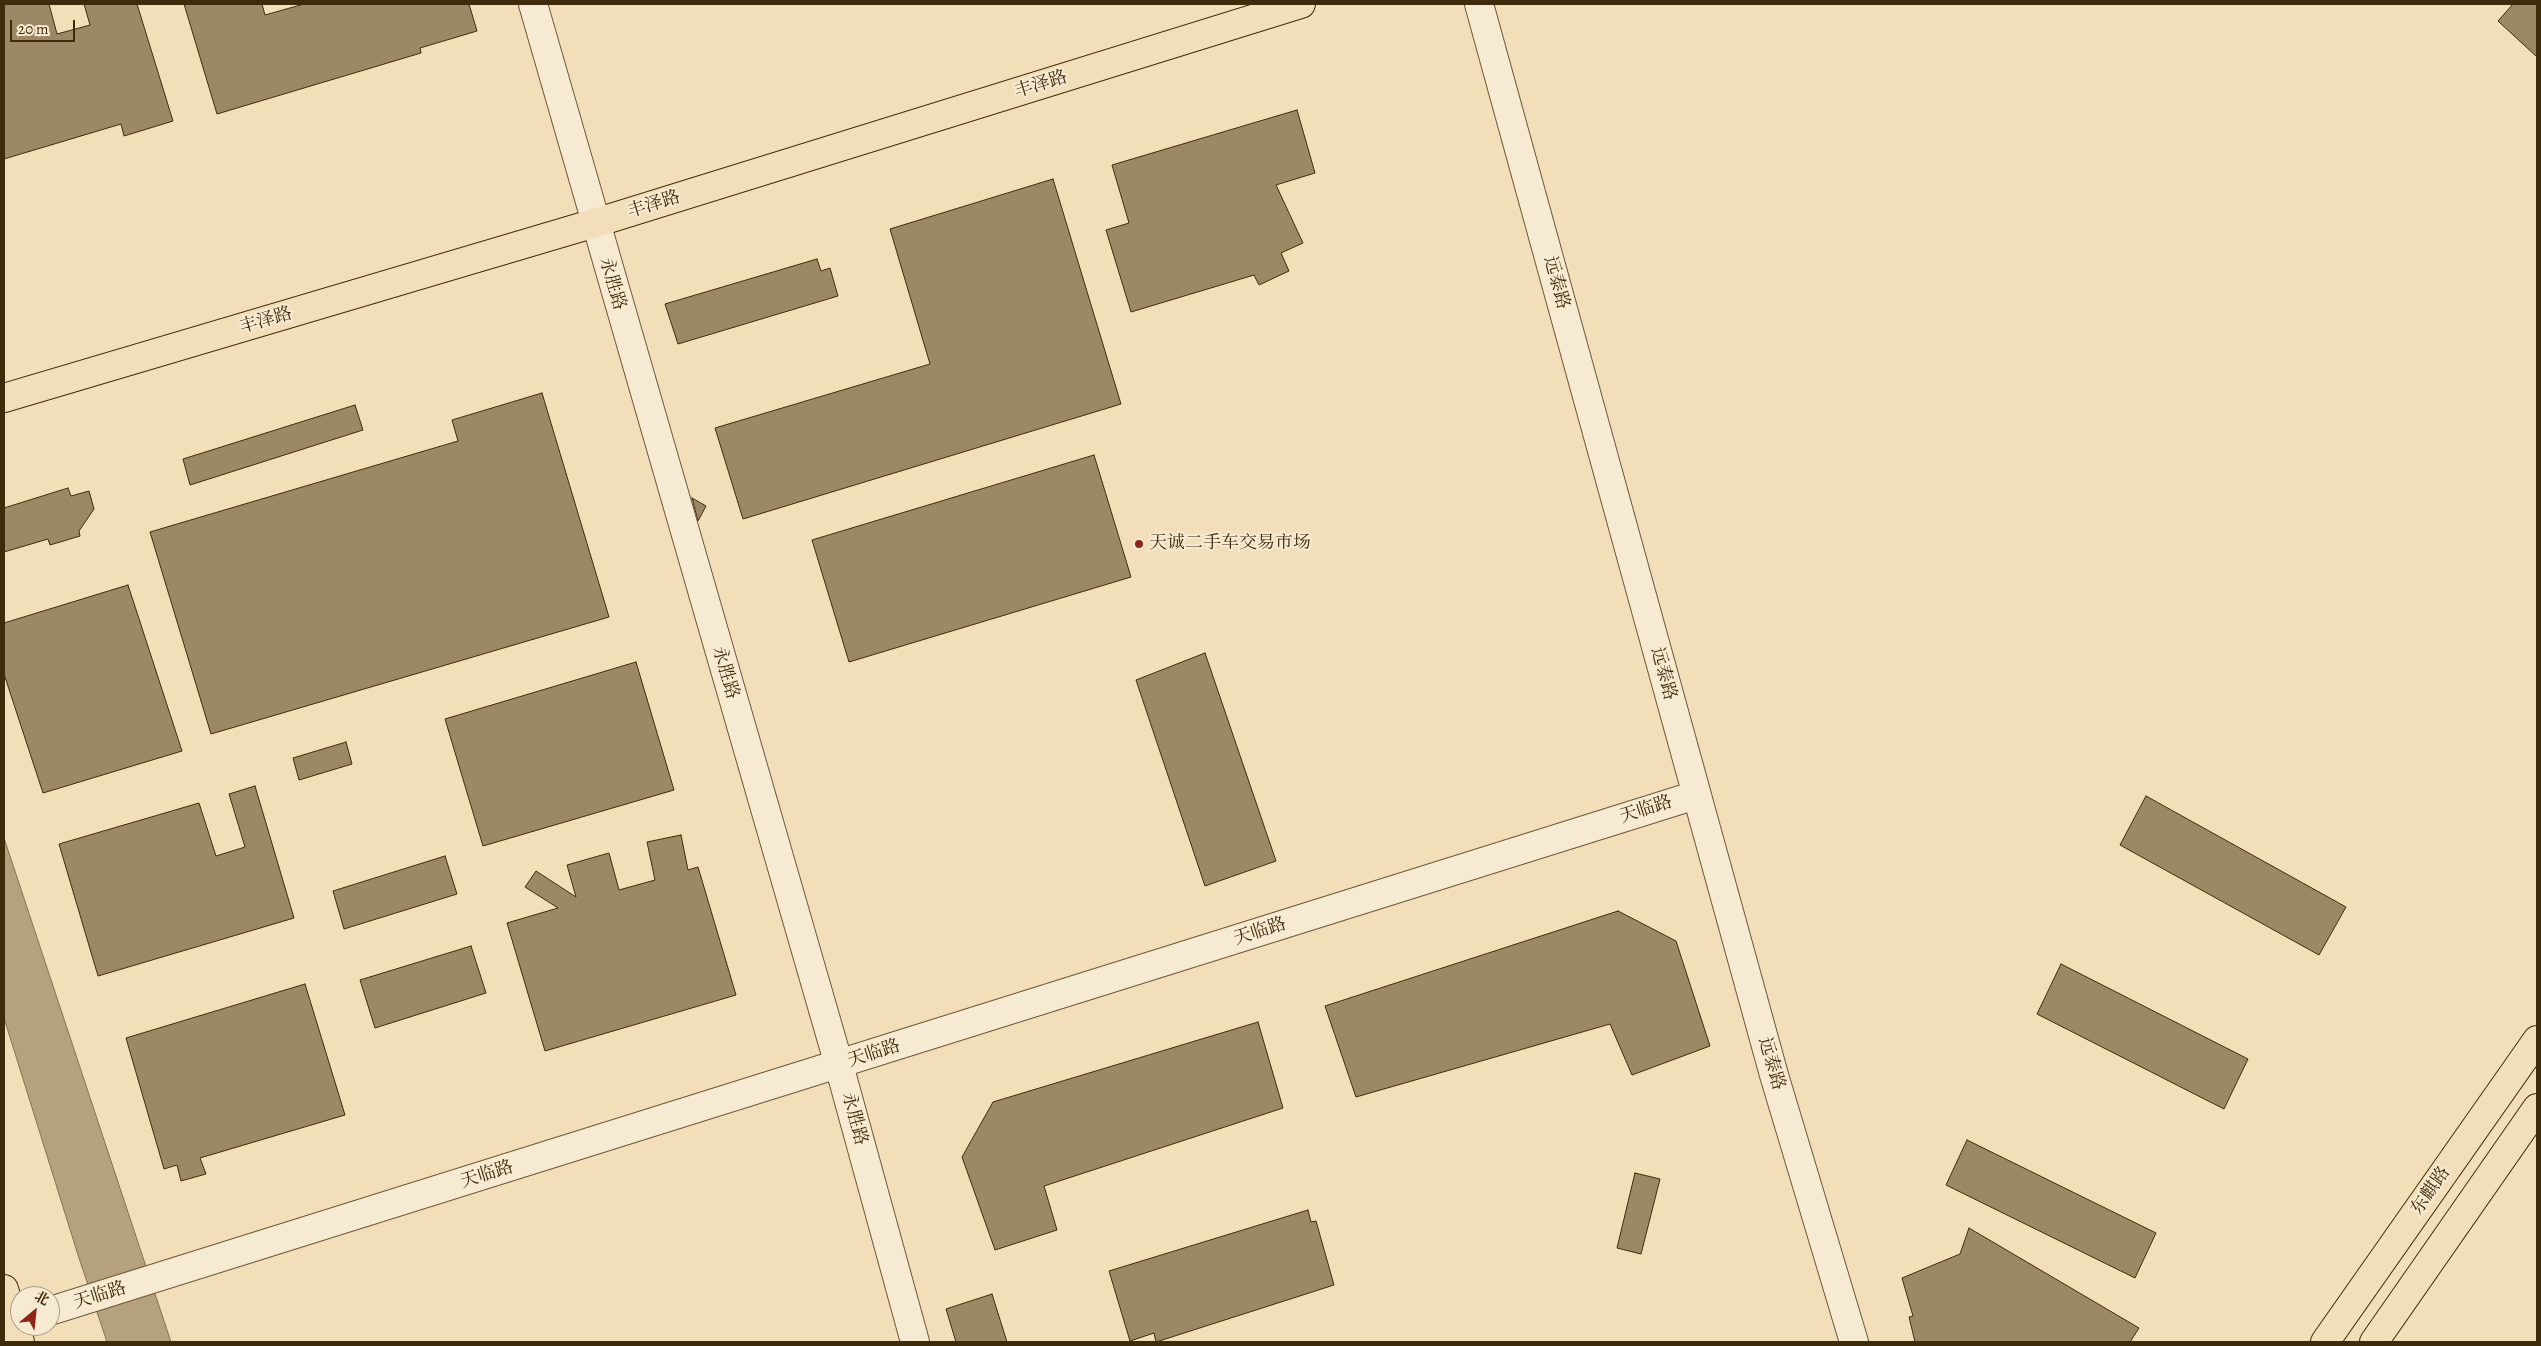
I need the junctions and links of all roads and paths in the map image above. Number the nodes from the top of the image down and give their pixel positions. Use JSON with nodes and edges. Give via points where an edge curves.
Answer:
{"nodes":[{"id":1,"x":533,"y":4,"type":"edge"},
{"id":2,"x":1302,"y":4,"type":"edge"},
{"id":3,"x":1479,"y":4,"type":"edge"},
{"id":4,"x":595,"y":223,"type":"junction"},
{"id":5,"x":4,"y":398,"type":"edge"},
{"id":6,"x":1696,"y":795,"type":"junction"},
{"id":7,"x":2537,"y":1040,"type":"edge"},
{"id":8,"x":839,"y":1065,"type":"junction"},
{"id":9,"x":2537,"y":1108,"type":"edge"},
{"id":10,"x":4,"y":1289,"type":"edge"},
{"id":11,"x":60,"y":1308,"type":"edge"},
{"id":12,"x":10,"y":1311,"type":"edge"},
{"id":13,"x":915,"y":1342,"type":"edge"},
{"id":14,"x":1854,"y":1342,"type":"edge"},
{"id":15,"x":2325,"y":1342,"type":"edge"},
{"id":16,"x":2374,"y":1342,"type":"edge"}],
"edges":[{"from":1,"to":4,"type":"street","name":"永胜路"},
{"from":2,"to":4,"type":"main road","name":"丰泽路"},
{"from":3,"to":6,"type":"street","name":"远泰路"},
{"from":4,"to":5,"type":"main road","name":"丰泽路"},
{"from":4,"to":8,"type":"street","name":"永胜路"},
{"from":6,"to":8,"type":"street","name":"天临路"},
{"from":6,"to":14,"type":"street","name":"远泰路"},
{"from":7,"to":15,"type":"main road","name":"东麒路"},
{"from":8,"to":11,"type":"street","name":"天临路"},
{"from":8,"to":13,"type":"street","name":"永胜路"},
{"from":9,"to":16,"type":"main road"},
{"from":10,"to":12,"type":"main road"}]}
